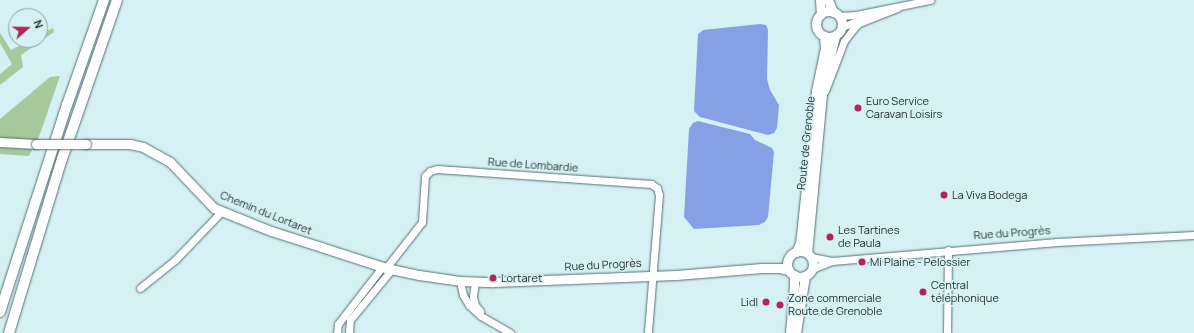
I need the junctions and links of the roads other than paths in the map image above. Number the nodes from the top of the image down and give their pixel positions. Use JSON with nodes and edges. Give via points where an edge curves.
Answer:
{"nodes":[{"id":1,"x":104,"y":0,"type":"edge"},
{"id":2,"x":117,"y":0,"type":"edge"},
{"id":3,"x":820,"y":0,"type":"edge"},
{"id":4,"x":828,"y":0,"type":"edge"},
{"id":5,"x":930,"y":0,"type":"edge"},
{"id":6,"x":897,"y":8,"type":"junction"},
{"id":7,"x":822,"y":14,"type":"junction"},
{"id":8,"x":836,"y":14,"type":"junction"},
{"id":9,"x":842,"y":27,"type":"junction"},
{"id":10,"x":824,"y":36,"type":"junction"},
{"id":11,"x":835,"y":36,"type":"junction"},
{"id":12,"x":822,"y":100,"type":"junction"},
{"id":13,"x":0,"y":142,"type":"edge"},
{"id":14,"x":222,"y":211,"type":"junction"},
{"id":15,"x":1194,"y":235,"type":"edge"},
{"id":16,"x":948,"y":250,"type":"junction"},
{"id":17,"x":796,"y":252,"type":"junction"},
{"id":18,"x":809,"y":255,"type":"junction"},
{"id":19,"x":788,"y":260,"type":"junction"},
{"id":20,"x":832,"y":261,"type":"junction"},
{"id":21,"x":387,"y":268,"type":"junction"},
{"id":22,"x":762,"y":268,"type":"junction"},
{"id":23,"x":812,"y":269,"type":"junction"},
{"id":24,"x":791,"y":273,"type":"junction"},
{"id":25,"x":652,"y":275,"type":"junction"},
{"id":26,"x":804,"y":276,"type":"junction"},
{"id":27,"x":445,"y":279,"type":"joint"},
{"id":28,"x":460,"y":281,"type":"junction"},
{"id":29,"x":475,"y":282,"type":"junction"},
{"id":30,"x":140,"y":288,"type":"dead end"},
{"id":31,"x":0,"y":312,"type":"edge"},
{"id":32,"x":489,"y":319,"type":"junction"},
{"id":33,"x":9,"y":333,"type":"edge"},
{"id":34,"x":337,"y":333,"type":"edge"},
{"id":35,"x":349,"y":333,"type":"edge"},
{"id":36,"x":510,"y":333,"type":"edge"},
{"id":37,"x":648,"y":333,"type":"edge"},
{"id":38,"x":790,"y":333,"type":"edge"},
{"id":39,"x":796,"y":333,"type":"edge"},
{"id":40,"x":948,"y":333,"type":"edge"}],
"edges":[{"from":1,"to":31,"type":"highway"},
{"from":2,"to":33,"type":"highway","via":[[60,167]]},
{"from":3,"to":7,"type":"main road"},
{"from":4,"to":8,"type":"main road"},
{"from":5,"to":6,"type":"street"},
{"from":6,"to":8,"type":"street","via":[[856,15]]},
{"from":6,"to":9,"type":"street"},
{"from":6,"to":12,"type":"street","via":[[859,23],[853,29],[844,41]]},
{"from":7,"to":8,"type":"main road"},
{"from":7,"to":10,"type":"main road","via":[[817,20],[817,27]]},
{"from":8,"to":9,"type":"main road","via":[[842,21]]},
{"from":9,"to":11,"type":"main road"},
{"from":10,"to":11,"type":"main road"},
{"from":10,"to":17,"type":"main road","name":"Route de Grenoble","via":[[825,48],[816,91],[801,233]]},
{"from":11,"to":12,"type":"main road","name":"Route de Grenoble","via":[[823,85]]},
{"from":12,"to":18,"type":"main road","name":"Route de Grenoble"},
{"from":13,"to":14,"type":"main road","name":"Chemin du Lortaret","bridge":true,"via":[[130,144],[143,147],[170,162],[206,201]]},
{"from":14,"to":21,"type":"main road","name":"Chemin du Lortaret","via":[[271,231]]},
{"from":14,"to":30,"type":"street","via":[[175,260]]},
{"from":15,"to":16,"type":"street","name":"Rue du Progrès"},
{"from":16,"to":20,"type":"street","name":"Rue du Progrès"},
{"from":16,"to":40,"type":"street"},
{"from":17,"to":18,"type":"main road"},
{"from":17,"to":19,"type":"main road"},
{"from":18,"to":20,"type":"street","name":"Rue du Progrès"},
{"from":18,"to":23,"type":"main road"},
{"from":19,"to":22,"type":"main road","name":"Rue du Progrès"},
{"from":19,"to":24,"type":"main road"},
{"from":20,"to":23,"type":"street","name":"Rue du Progrès"},
{"from":21,"to":25,"type":"street","name":"Rue de Lombardie","via":[[422,222],[425,176],[437,169],[651,184],[657,188],[659,195]]},
{"from":21,"to":27,"type":"main road","name":"Chemin du Lortaret"},
{"from":21,"to":34,"type":"street","via":[[338,324]]},
{"from":21,"to":35,"type":"street","via":[[350,320]]},
{"from":22,"to":24,"type":"main road","name":"Rue du Progrès","via":[[780,268]]},
{"from":22,"to":25,"type":"main road","name":"Rue du Progrès"},
{"from":23,"to":26,"type":"main road"},
{"from":24,"to":26,"type":"main road"},
{"from":24,"to":38,"type":"main road","via":[[794,286]]},
{"from":25,"to":29,"type":"main road","name":"Rue du Progrès"},
{"from":25,"to":37,"type":"street"},
{"from":26,"to":39,"type":"main road"},
{"from":27,"to":28,"type":"main road","name":"Rue du Progrès"},
{"from":28,"to":29,"type":"main road","name":"Rue du Progrès"},
{"from":28,"to":32,"type":"street","via":[[463,295],[469,305],[481,316]]},
{"from":29,"to":32,"type":"street","via":[[472,293],[475,305]]},
{"from":32,"to":36,"type":"street"}]}
